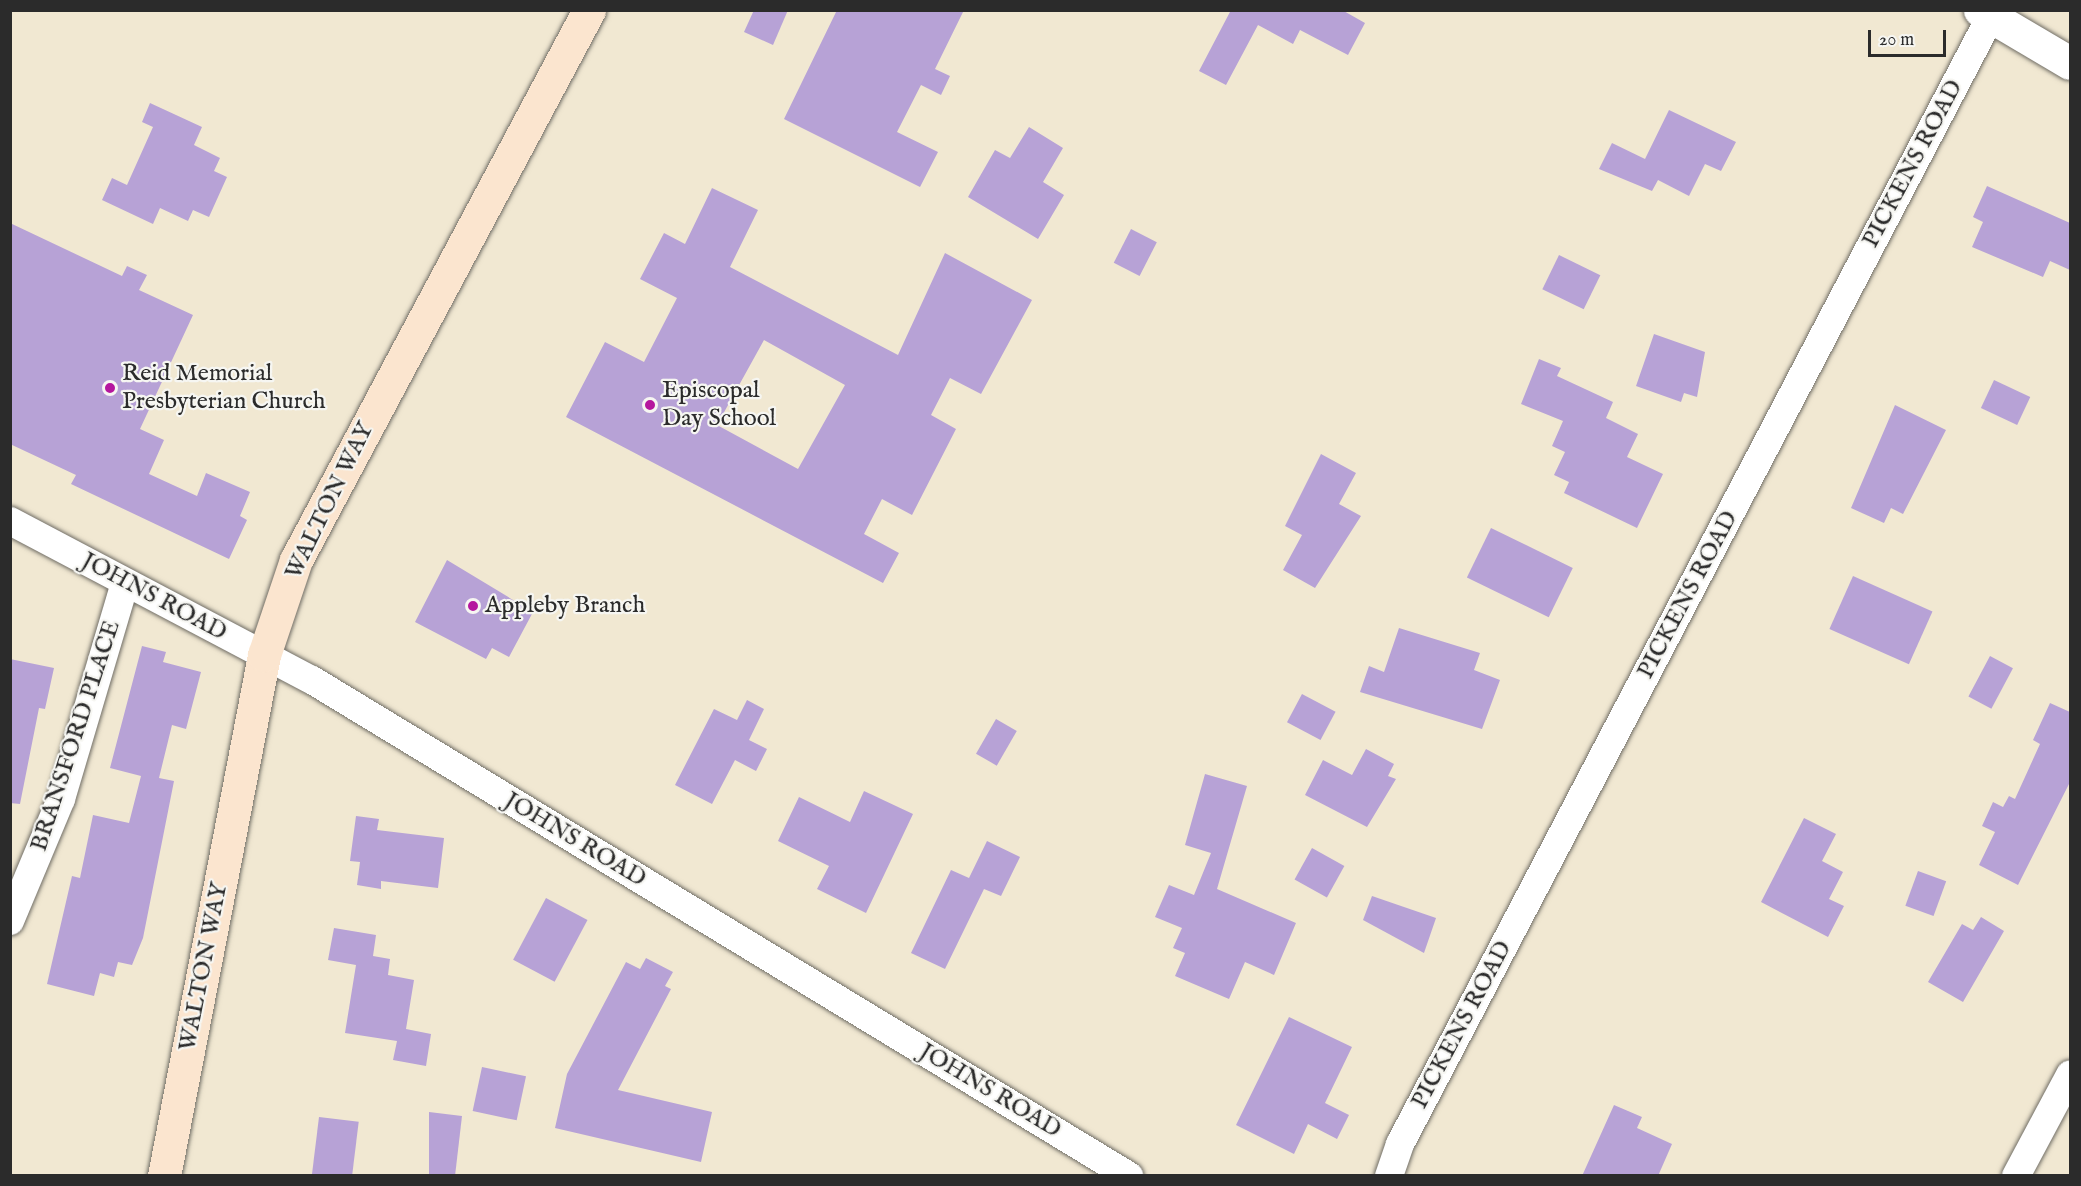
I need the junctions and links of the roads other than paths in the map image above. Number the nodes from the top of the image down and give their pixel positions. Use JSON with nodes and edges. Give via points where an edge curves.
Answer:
{"nodes":[{"id":1,"x":589,"y":10,"type":"edge"},
{"id":2,"x":1986,"y":13,"type":"edge"},
{"id":3,"x":2070,"y":63,"type":"edge"},
{"id":4,"x":10,"y":521,"type":"edge"},
{"id":5,"x":125,"y":583,"type":"junction"},
{"id":6,"x":264,"y":656,"type":"junction"},
{"id":7,"x":10,"y":921,"type":"edge"},
{"id":8,"x":2070,"y":1075,"type":"edge"},
{"id":9,"x":164,"y":1176,"type":"edge"},
{"id":10,"x":1129,"y":1176,"type":"edge"},
{"id":11,"x":1389,"y":1176,"type":"edge"},
{"id":12,"x":2016,"y":1176,"type":"edge"}],
"edges":[{"from":1,"to":6,"type":"main road","name":"WALTON WAY","via":[[296,560]]},
{"from":2,"to":3,"type":"street"},
{"from":2,"to":11,"type":"street","name":"PICKENS ROAD","via":[[1400,1144]]},
{"from":4,"to":5,"type":"street","name":"JOHNS ROAD"},
{"from":5,"to":6,"type":"street","name":"JOHNS ROAD"},
{"from":5,"to":7,"type":"street","name":"BRANSFORD PLACE","via":[[61,799]]},
{"from":6,"to":9,"type":"main road","name":"WALTON WAY"},
{"from":6,"to":10,"type":"street","name":"JOHNS ROAD"},
{"from":8,"to":12,"type":"street"}]}
